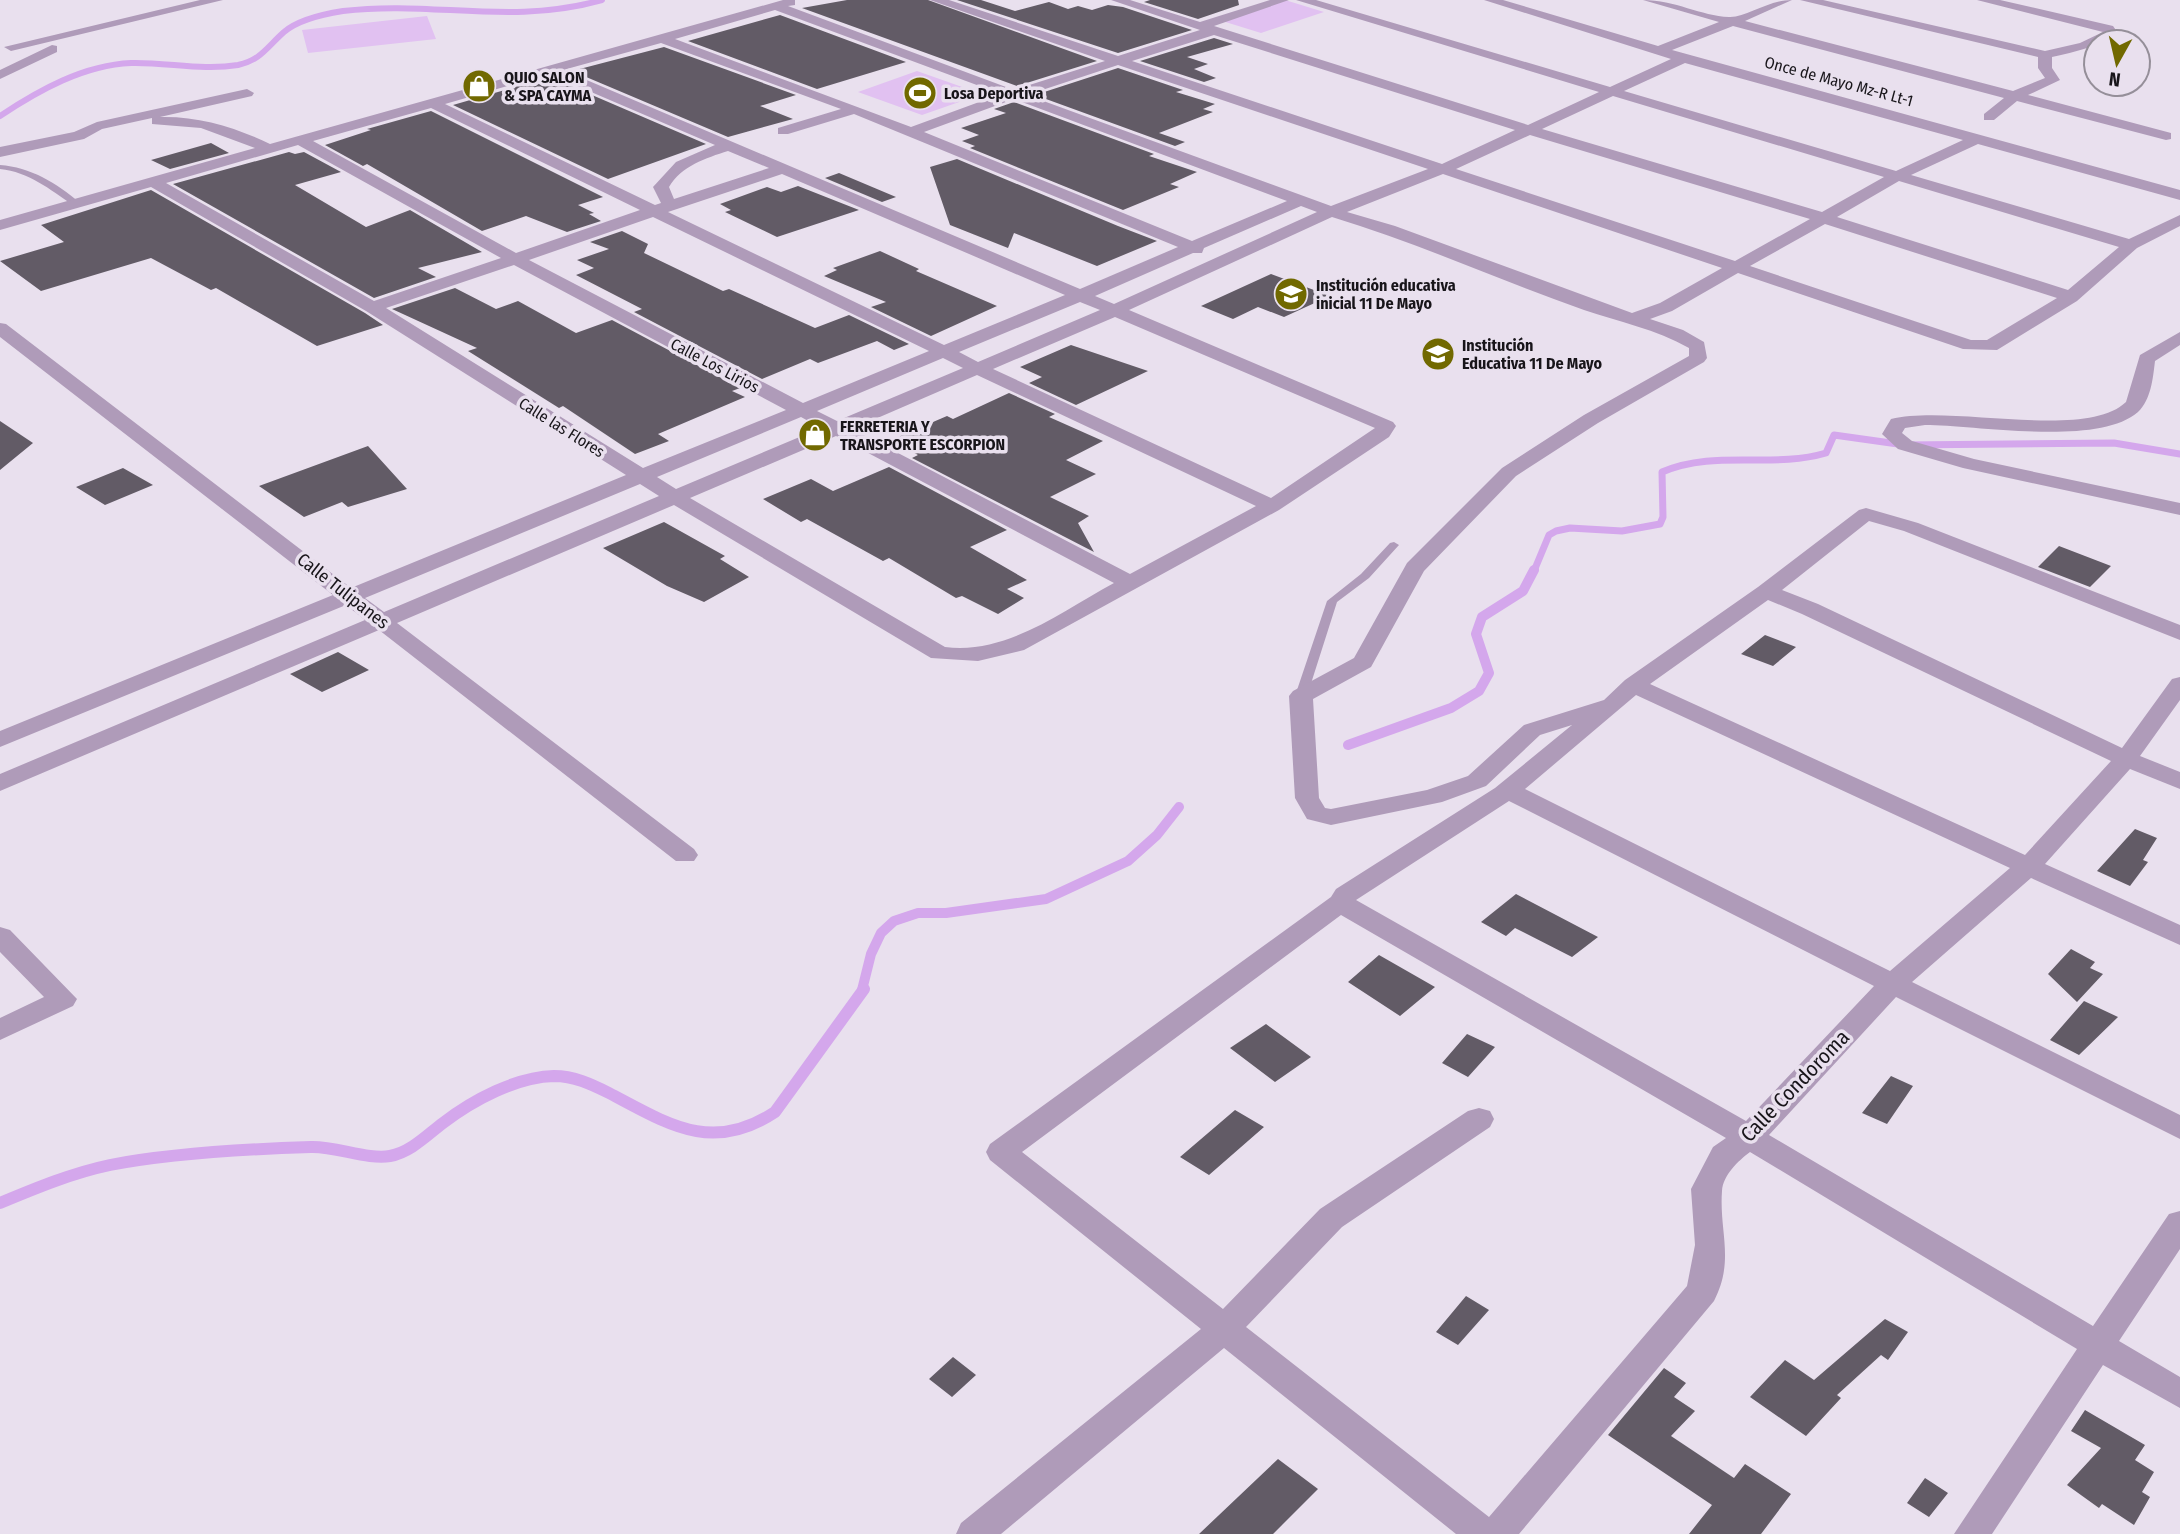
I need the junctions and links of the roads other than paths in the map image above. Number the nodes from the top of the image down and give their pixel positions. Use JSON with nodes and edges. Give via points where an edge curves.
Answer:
{"nodes":[{"id":1,"x":217,"y":0,"type":"edge"},
{"id":2,"x":797,"y":0,"type":"edge"},
{"id":3,"x":936,"y":0,"type":"edge"},
{"id":4,"x":1117,"y":0,"type":"edge"},
{"id":5,"x":1283,"y":0,"type":"edge"},
{"id":6,"x":1302,"y":0,"type":"edge"},
{"id":7,"x":1490,"y":0,"type":"edge"},
{"id":8,"x":1649,"y":0,"type":"edge"},
{"id":9,"x":1786,"y":0,"type":"edge"},
{"id":10,"x":1806,"y":0,"type":"edge"},
{"id":11,"x":1983,"y":0,"type":"edge"},
{"id":12,"x":775,"y":6,"type":"junction"},
{"id":13,"x":121,"y":22,"type":"junction"},
{"id":14,"x":1732,"y":23,"type":"junction"},
{"id":15,"x":1208,"y":28,"type":"junction"},
{"id":16,"x":661,"y":38,"type":"junction"},
{"id":17,"x":5,"y":44,"type":"edge"},
{"id":18,"x":1659,"y":51,"type":"junction"},
{"id":19,"x":2045,"y":55,"type":"junction"},
{"id":20,"x":30,"y":58,"type":"junction"},
{"id":21,"x":1684,"y":58,"type":"junction"},
{"id":22,"x":1116,"y":61,"type":"junction"},
{"id":23,"x":551,"y":70,"type":"junction"},
{"id":24,"x":0,"y":75,"type":"edge"},
{"id":25,"x":1614,"y":90,"type":"junction"},
{"id":26,"x":247,"y":93,"type":"dead end"},
{"id":27,"x":1015,"y":94,"type":"junction"},
{"id":28,"x":2017,"y":95,"type":"junction"},
{"id":29,"x":432,"y":103,"type":"junction"},
{"id":30,"x":855,"y":109,"type":"junction"},
{"id":31,"x":1989,"y":117,"type":"dead end"},
{"id":32,"x":1530,"y":130,"type":"junction"},
{"id":33,"x":783,"y":131,"type":"dead end"},
{"id":34,"x":908,"y":133,"type":"junction"},
{"id":35,"x":2166,"y":135,"type":"dead end"},
{"id":36,"x":79,"y":136,"type":"junction"},
{"id":37,"x":1978,"y":138,"type":"junction"},
{"id":38,"x":303,"y":142,"type":"junction"},
{"id":39,"x":731,"y":145,"type":"junction"},
{"id":40,"x":270,"y":150,"type":"junction"},
{"id":41,"x":0,"y":152,"type":"edge"},
{"id":42,"x":0,"y":167,"type":"edge"},
{"id":43,"x":786,"y":168,"type":"junction"},
{"id":44,"x":1441,"y":170,"type":"junction"},
{"id":45,"x":1901,"y":174,"type":"junction"},
{"id":46,"x":152,"y":181,"type":"junction"},
{"id":47,"x":2180,"y":195,"type":"edge"},
{"id":48,"x":1300,"y":201,"type":"junction"},
{"id":49,"x":76,"y":203,"type":"junction"},
{"id":50,"x":669,"y":205,"type":"junction"},
{"id":51,"x":650,"y":210,"type":"junction"},
{"id":52,"x":1331,"y":212,"type":"junction"},
{"id":53,"x":1824,"y":218,"type":"junction"},
{"id":54,"x":2180,"y":220,"type":"edge"},
{"id":55,"x":0,"y":225,"type":"edge"},
{"id":56,"x":2131,"y":245,"type":"junction"},
{"id":57,"x":1190,"y":247,"type":"junction"},
{"id":58,"x":517,"y":260,"type":"junction"},
{"id":59,"x":1223,"y":260,"type":"junction"},
{"id":60,"x":1739,"y":268,"type":"junction"},
{"id":61,"x":1079,"y":296,"type":"junction"},
{"id":62,"x":2071,"y":297,"type":"junction"},
{"id":63,"x":372,"y":307,"type":"junction"},
{"id":64,"x":1114,"y":311,"type":"junction"},
{"id":65,"x":1633,"y":320,"type":"junction"},
{"id":66,"x":0,"y":328,"type":"edge"},
{"id":67,"x":2180,"y":337,"type":"edge"},
{"id":68,"x":943,"y":352,"type":"junction"},
{"id":69,"x":977,"y":368,"type":"junction"},
{"id":70,"x":801,"y":410,"type":"junction"},
{"id":71,"x":835,"y":428,"type":"junction"},
{"id":72,"x":640,"y":476,"type":"junction"},
{"id":73,"x":674,"y":497,"type":"junction"},
{"id":74,"x":1272,"y":506,"type":"junction"},
{"id":75,"x":2180,"y":509,"type":"edge"},
{"id":76,"x":1394,"y":545,"type":"dead end"},
{"id":77,"x":1130,"y":583,"type":"junction"},
{"id":78,"x":1766,"y":592,"type":"junction"},
{"id":79,"x":349,"y":596,"type":"junction"},
{"id":80,"x":382,"y":622,"type":"junction"},
{"id":81,"x":2180,"y":632,"type":"edge"},
{"id":82,"x":2180,"y":684,"type":"edge"},
{"id":83,"x":1633,"y":685,"type":"junction"},
{"id":84,"x":1301,"y":696,"type":"junction"},
{"id":85,"x":1612,"y":705,"type":"junction"},
{"id":86,"x":0,"y":740,"type":"edge"},
{"id":87,"x":2126,"y":759,"type":"junction"},
{"id":88,"x":2180,"y":781,"type":"edge"},
{"id":89,"x":0,"y":783,"type":"edge"},
{"id":90,"x":1508,"y":790,"type":"junction"},
{"id":91,"x":685,"y":855,"type":"dead end"},
{"id":92,"x":2029,"y":866,"type":"junction"},
{"id":93,"x":1340,"y":903,"type":"junction"},
{"id":94,"x":0,"y":936,"type":"edge"},
{"id":95,"x":2180,"y":936,"type":"edge"},
{"id":96,"x":1892,"y":984,"type":"junction"},
{"id":97,"x":0,"y":1030,"type":"edge"},
{"id":98,"x":1479,"y":1119,"type":"dead end"},
{"id":99,"x":2180,"y":1128,"type":"edge"},
{"id":100,"x":1749,"y":1137,"type":"junction"},
{"id":101,"x":2180,"y":1223,"type":"edge"},
{"id":102,"x":1224,"y":1329,"type":"junction"},
{"id":103,"x":2100,"y":1343,"type":"junction"},
{"id":104,"x":2180,"y":1394,"type":"edge"},
{"id":105,"x":974,"y":1534,"type":"edge"},
{"id":106,"x":1483,"y":1534,"type":"edge"},
{"id":107,"x":1497,"y":1534,"type":"edge"},
{"id":108,"x":1972,"y":1534,"type":"edge"}],
"edges":[{"from":1,"to":13,"type":"street"},
{"from":2,"to":12,"type":"street"},
{"from":3,"to":22,"type":"street"},
{"from":4,"to":15,"type":"street"},
{"from":5,"to":15,"type":"street"},
{"from":6,"to":25,"type":"street"},
{"from":7,"to":18,"type":"street","name":"Once de Mayo Mz-R Lt-1"},
{"from":8,"to":14,"type":"street"},
{"from":9,"to":14,"type":"street"},
{"from":10,"to":19,"type":"street"},
{"from":11,"to":19,"type":"street","via":[[2111,33],[2084,46]]},
{"from":12,"to":16,"type":"street"},
{"from":12,"to":27,"type":"street"},
{"from":13,"to":17,"type":"street"},
{"from":13,"to":20,"type":"street"},
{"from":14,"to":18,"type":"street"},
{"from":14,"to":28,"type":"street"},
{"from":15,"to":22,"type":"street"},
{"from":15,"to":32,"type":"street"},
{"from":16,"to":23,"type":"street"},
{"from":16,"to":30,"type":"street"},
{"from":17,"to":20,"type":"street"},
{"from":18,"to":21,"type":"street","name":"Once de Mayo Mz-R Lt-1"},
{"from":19,"to":28,"type":"street","via":[[2045,68],[2053,80]]},
{"from":20,"to":24,"type":"street"},
{"from":21,"to":25,"type":"street"},
{"from":21,"to":37,"type":"street","name":"Once de Mayo Mz-R Lt-1"},
{"from":22,"to":27,"type":"street"},
{"from":22,"to":44,"type":"street"},
{"from":23,"to":29,"type":"street"},
{"from":23,"to":39,"type":"street"},
{"from":25,"to":32,"type":"street"},
{"from":25,"to":45,"type":"street"},
{"from":26,"to":36,"type":"street","via":[[97,126]]},
{"from":27,"to":34,"type":"street"},
{"from":27,"to":48,"type":"street"},
{"from":28,"to":31,"type":"street"},
{"from":28,"to":35,"type":"street"},
{"from":29,"to":38,"type":"street"},
{"from":29,"to":51,"type":"street"},
{"from":30,"to":33,"type":"street"},
{"from":30,"to":34,"type":"street"},
{"from":32,"to":44,"type":"street"},
{"from":32,"to":53,"type":"street"},
{"from":34,"to":57,"type":"street"},
{"from":36,"to":40,"type":"street","via":[[140,123],[193,122]]},
{"from":36,"to":41,"type":"street"},
{"from":37,"to":45,"type":"street"},
{"from":37,"to":47,"type":"street","name":"Once de Mayo Mz-R Lt-1"},
{"from":38,"to":40,"type":"street"},
{"from":38,"to":58,"type":"street","name":"Calle Los Lirios"},
{"from":39,"to":43,"type":"street"},
{"from":39,"to":50,"type":"street","via":[[701,155],[666,176],[661,187]]},
{"from":40,"to":46,"type":"street"},
{"from":42,"to":49,"type":"lane","via":[[18,167]]},
{"from":43,"to":50,"type":"street"},
{"from":43,"to":61,"type":"street"},
{"from":44,"to":52,"type":"street"},
{"from":44,"to":60,"type":"street"},
{"from":45,"to":53,"type":"street"},
{"from":45,"to":56,"type":"street"},
{"from":46,"to":49,"type":"street"},
{"from":46,"to":63,"type":"street","name":"Calle las Flores"},
{"from":48,"to":52,"type":"street"},
{"from":48,"to":57,"type":"street"},
{"from":49,"to":55,"type":"street"},
{"from":50,"to":51,"type":"street"},
{"from":51,"to":58,"type":"street"},
{"from":51,"to":68,"type":"street"},
{"from":52,"to":59,"type":"street"},
{"from":52,"to":65,"type":"street","via":[[1389,229]]},
{"from":53,"to":60,"type":"street"},
{"from":53,"to":62,"type":"street"},
{"from":54,"to":56,"type":"street"},
{"from":56,"to":62,"type":"street"},
{"from":57,"to":59,"type":"street"},
{"from":57,"to":61,"type":"street"},
{"from":58,"to":63,"type":"street"},
{"from":58,"to":70,"type":"street","name":"Calle Los Lirios"},
{"from":59,"to":64,"type":"street"},
{"from":60,"to":62,"type":"street","via":[[1969,345],[1992,346]]},
{"from":60,"to":65,"type":"street"},
{"from":61,"to":64,"type":"street"},
{"from":61,"to":68,"type":"street"},
{"from":63,"to":72,"type":"street","name":"Calle las Flores"},
{"from":64,"to":69,"type":"street"},
{"from":64,"to":74,"type":"street","via":[[1385,423],[1382,432]]},
{"from":65,"to":84,"type":"street","via":[[1688,340],[1698,346],[1698,358],[1509,472],[1415,568],[1363,662]]},
{"from":66,"to":79,"type":"street","name":"Calle Tulipanes"},
{"from":67,"to":75,"type":"street","via":[[2146,359],[2141,388],[2131,408],[2103,422],[2061,426],[1931,417],[1898,423],[1892,434],[1905,445],[1970,464]]},
{"from":68,"to":69,"type":"street"},
{"from":68,"to":70,"type":"street"},
{"from":69,"to":71,"type":"street"},
{"from":69,"to":74,"type":"street"},
{"from":70,"to":71,"type":"street","name":"Calle Los Lirios"},
{"from":70,"to":72,"type":"street"},
{"from":71,"to":73,"type":"street"},
{"from":71,"to":77,"type":"street","name":"Calle Los Lirios"},
{"from":72,"to":73,"type":"street","name":"Calle las Flores"},
{"from":72,"to":79,"type":"street"},
{"from":73,"to":77,"type":"street","name":"Calle las Flores","via":[[939,653],[977,656],[1016,645]]},
{"from":73,"to":80,"type":"street"},
{"from":74,"to":77,"type":"street"},
{"from":76,"to":84,"type":"lane","via":[[1365,576],[1332,601]]},
{"from":78,"to":81,"type":"street","via":[[1866,514],[1911,527]]},
{"from":78,"to":83,"type":"street"},
{"from":78,"to":87,"type":"street"},
{"from":79,"to":80,"type":"street","name":"Calle Tulipanes"},
{"from":79,"to":86,"type":"street"},
{"from":80,"to":89,"type":"street"},
{"from":80,"to":91,"type":"street","name":"Calle Tulipanes"},
{"from":82,"to":87,"type":"street","name":"Calle Condoroma"},
{"from":83,"to":85,"type":"street"},
{"from":83,"to":92,"type":"street"},
{"from":84,"to":85,"type":"street","via":[[1307,799],[1316,813],[1331,817],[1433,797],[1478,781],[1532,730]]},
{"from":85,"to":90,"type":"street"},
{"from":87,"to":88,"type":"street"},
{"from":87,"to":92,"type":"street","name":"Calle Condoroma"},
{"from":90,"to":93,"type":"street","via":[[1345,895]]},
{"from":90,"to":96,"type":"street"},
{"from":92,"to":95,"type":"street"},
{"from":92,"to":96,"type":"street","name":"Calle Condoroma"},
{"from":93,"to":100,"type":"street"},
{"from":93,"to":102,"type":"street","via":[[1001,1152]]},
{"from":94,"to":97,"type":"street","via":[[63,999]]},
{"from":96,"to":99,"type":"street"},
{"from":96,"to":100,"type":"street","name":"Calle Condoroma"},
{"from":98,"to":102,"type":"street","via":[[1331,1218]]},
{"from":100,"to":103,"type":"street"},
{"from":100,"to":107,"type":"street","name":"Calle Condoroma","via":[[1724,1155],[1706,1189],[1711,1245],[1702,1292]]},
{"from":101,"to":103,"type":"street"},
{"from":102,"to":105,"type":"street"},
{"from":102,"to":106,"type":"street"},
{"from":103,"to":104,"type":"street"},
{"from":103,"to":108,"type":"street"}]}
